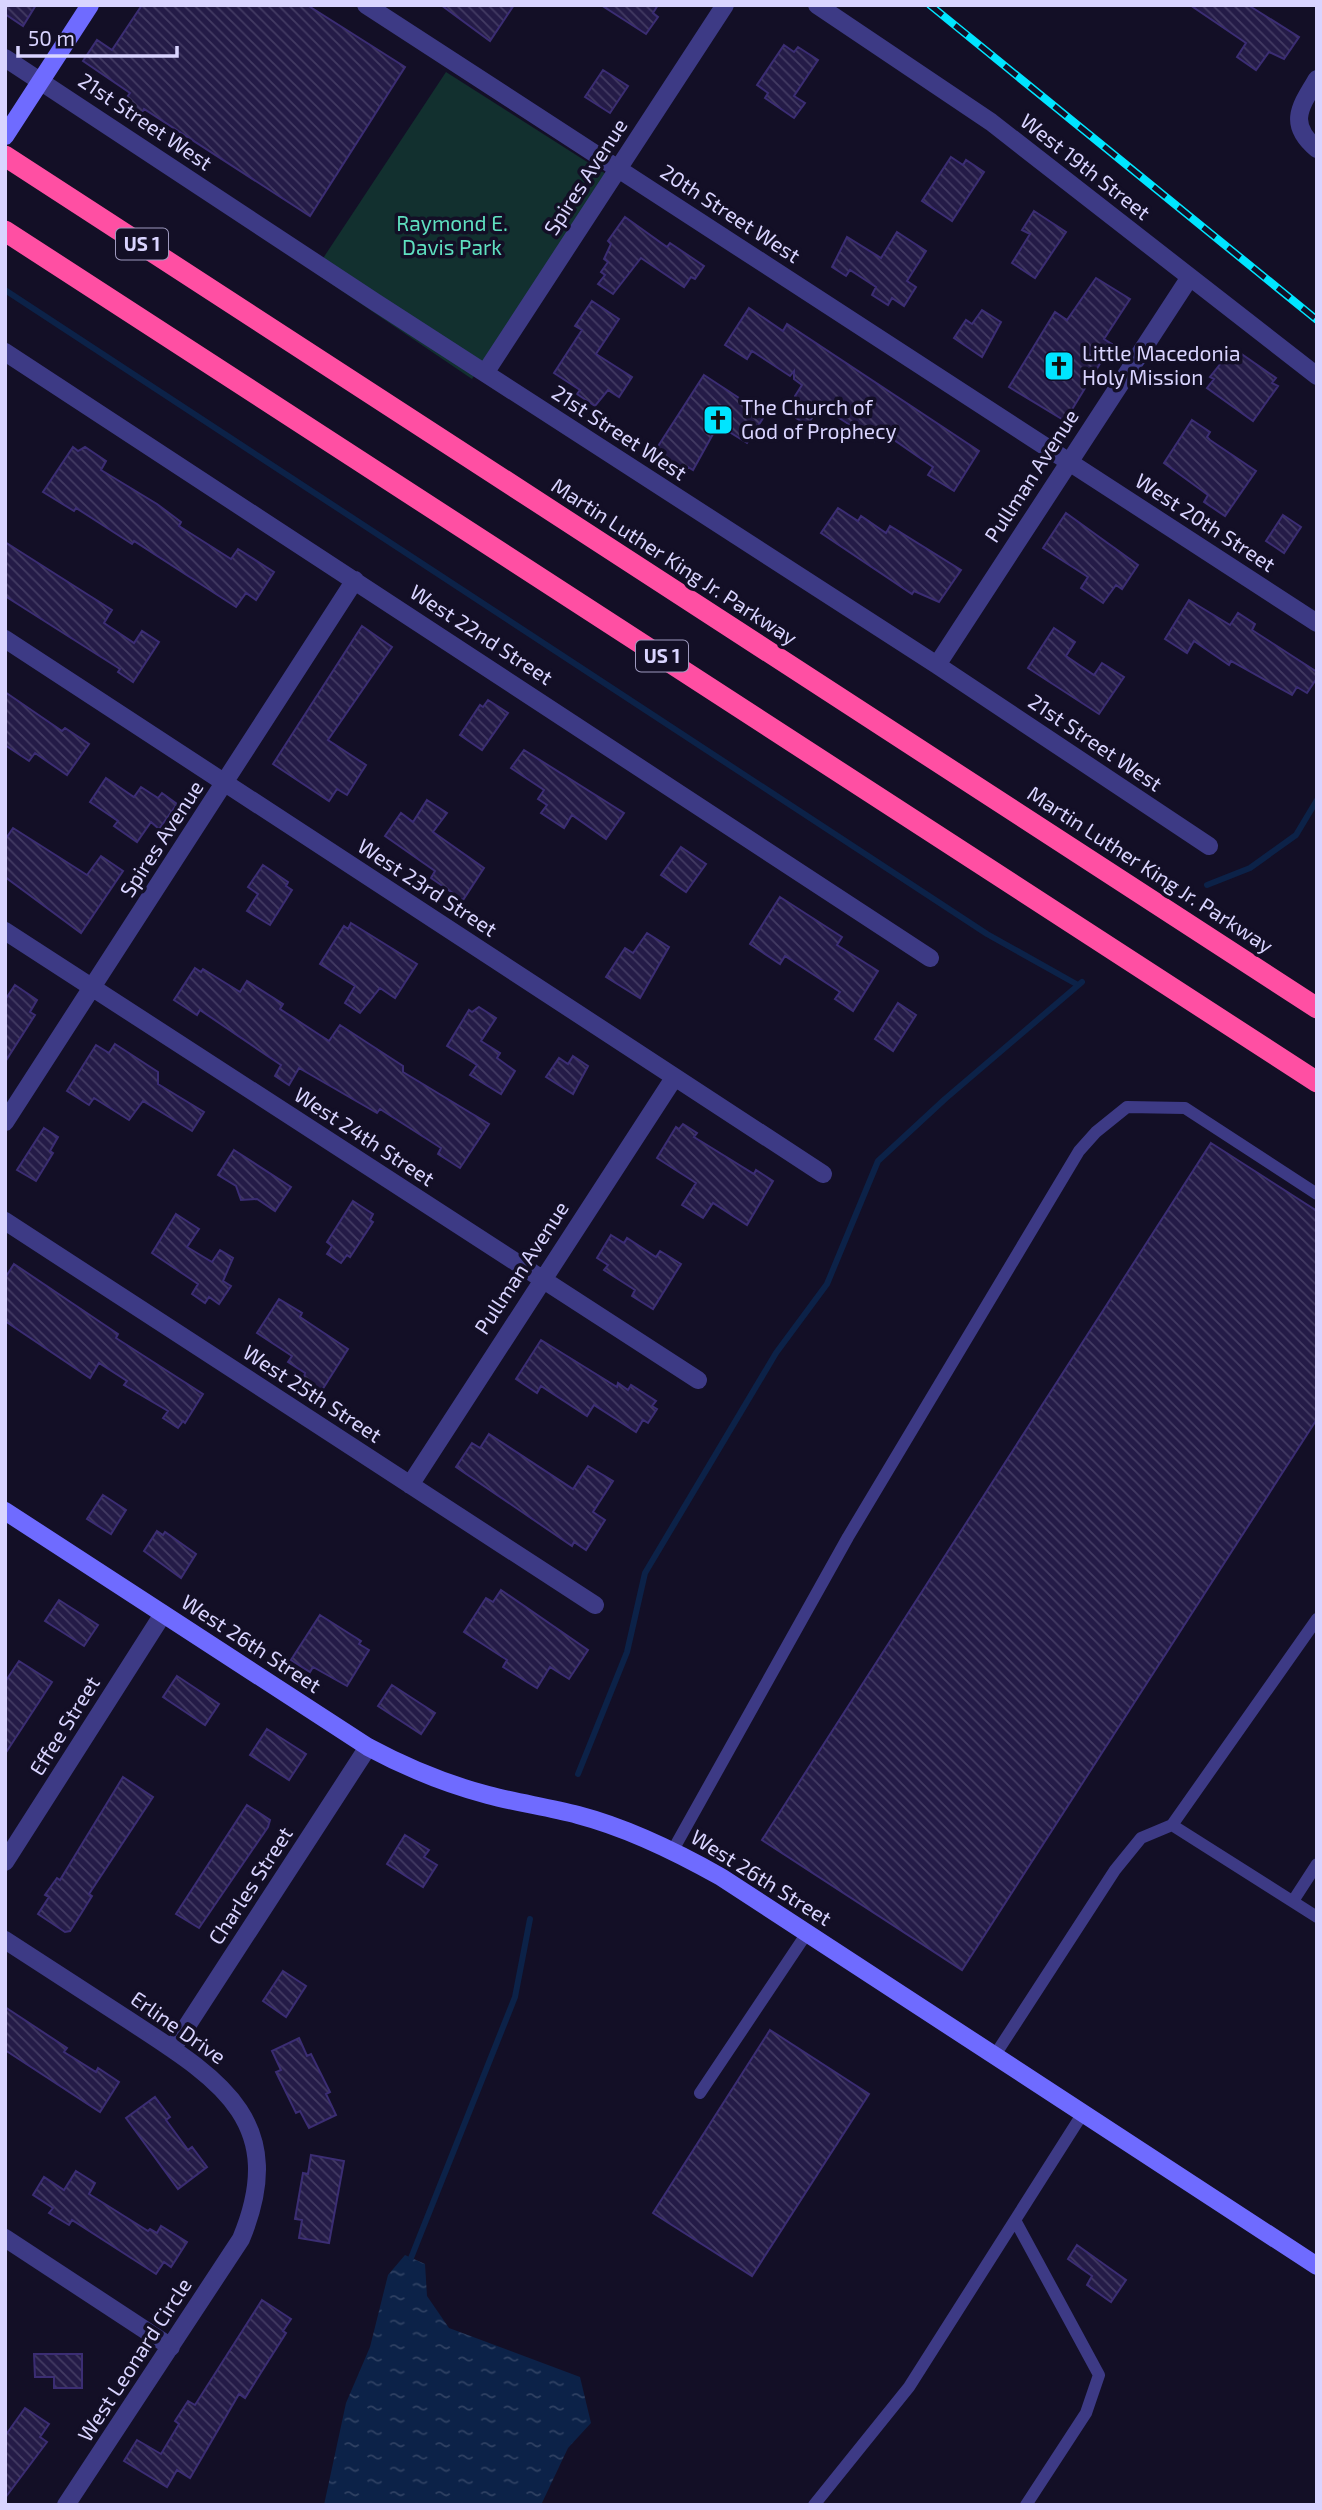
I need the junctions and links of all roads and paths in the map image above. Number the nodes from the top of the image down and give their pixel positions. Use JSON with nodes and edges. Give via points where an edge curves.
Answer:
{"nodes":[{"id":1,"x":90,"y":5,"type":"edge"},
{"id":2,"x":366,"y":5,"type":"edge"},
{"id":3,"x":725,"y":5,"type":"edge"},
{"id":4,"x":817,"y":5,"type":"edge"},
{"id":5,"x":5,"y":58,"type":"edge"},
{"id":6,"x":1317,"y":79,"type":"edge"},
{"id":7,"x":41,"y":81,"type":"junction"},
{"id":8,"x":5,"y":136,"type":"edge"},
{"id":9,"x":1317,"y":149,"type":"edge"},
{"id":10,"x":5,"y":156,"type":"edge"},
{"id":11,"x":619,"y":169,"type":"junction"},
{"id":12,"x":5,"y":231,"type":"edge"},
{"id":13,"x":1190,"y":278,"type":"junction"},
{"id":14,"x":5,"y":352,"type":"edge"},
{"id":15,"x":485,"y":373,"type":"junction"},
{"id":16,"x":1317,"y":376,"type":"edge"},
{"id":17,"x":1069,"y":461,"type":"junction"},
{"id":18,"x":355,"y":580,"type":"junction"},
{"id":19,"x":1317,"y":623,"type":"edge"},
{"id":20,"x":5,"y":639,"type":"edge"},
{"id":21,"x":937,"y":665,"type":"junction"},
{"id":22,"x":226,"y":783,"type":"junction"},
{"id":23,"x":1209,"y":846,"type":"dead end"},
{"id":24,"x":5,"y":931,"type":"edge"},
{"id":25,"x":930,"y":958,"type":"dead end"},
{"id":26,"x":93,"y":988,"type":"junction"},
{"id":27,"x":1317,"y":1008,"type":"edge"},
{"id":28,"x":674,"y":1078,"type":"junction"},
{"id":29,"x":1317,"y":1082,"type":"edge"},
{"id":30,"x":5,"y":1122,"type":"edge"},
{"id":31,"x":823,"y":1174,"type":"dead end"},
{"id":32,"x":1317,"y":1194,"type":"edge"},
{"id":33,"x":5,"y":1221,"type":"edge"},
{"id":34,"x":541,"y":1279,"type":"junction"},
{"id":35,"x":698,"y":1380,"type":"dead end"},
{"id":36,"x":410,"y":1485,"type":"junction"},
{"id":37,"x":5,"y":1511,"type":"edge"},
{"id":38,"x":595,"y":1605,"type":"dead end"},
{"id":39,"x":163,"y":1614,"type":"junction"},
{"id":40,"x":1317,"y":1619,"type":"edge"},
{"id":41,"x":368,"y":1747,"type":"junction"},
{"id":42,"x":1172,"y":1825,"type":"junction"},
{"id":43,"x":673,"y":1850,"type":"junction"},
{"id":44,"x":5,"y":1862,"type":"edge"},
{"id":45,"x":1317,"y":1864,"type":"edge"},
{"id":46,"x":1293,"y":1901,"type":"junction"},
{"id":47,"x":1317,"y":1917,"type":"edge"},
{"id":48,"x":807,"y":1933,"type":"junction"},
{"id":49,"x":5,"y":1940,"type":"edge"},
{"id":50,"x":172,"y":2049,"type":"junction"},
{"id":51,"x":995,"y":2055,"type":"junction"},
{"id":52,"x":700,"y":2093,"type":"dead end"},
{"id":53,"x":1083,"y":2113,"type":"junction"},
{"id":54,"x":1015,"y":2220,"type":"junction"},
{"id":55,"x":5,"y":2238,"type":"edge"},
{"id":56,"x":241,"y":2239,"type":"joint"},
{"id":57,"x":1317,"y":2266,"type":"edge"},
{"id":58,"x":171,"y":2347,"type":"junction"},
{"id":59,"x":66,"y":2505,"type":"edge"},
{"id":60,"x":814,"y":2505,"type":"edge"},
{"id":61,"x":1026,"y":2505,"type":"edge"}],
"edges":[{"from":1,"to":7,"type":"main road"},
{"from":2,"to":11,"type":"street","name":"20th Street West"},
{"from":3,"to":11,"type":"street","name":"Spires Avenue"},
{"from":4,"to":13,"type":"street","name":"West 19th Street","via":[[991,122]]},
{"from":5,"to":7,"type":"street","name":"21st Street West"},
{"from":6,"to":9,"type":"street","via":[[1298,122],[1302,135]]},
{"from":7,"to":8,"type":"main road"},
{"from":7,"to":15,"type":"street","name":"21st Street West"},
{"from":10,"to":27,"type":"highway","name":"Martin Luther King Jr. Parkway","number":"US 1"},
{"from":11,"to":15,"type":"street","name":"Spires Avenue"},
{"from":11,"to":17,"type":"street","name":"20th Street West"},
{"from":12,"to":29,"type":"highway","number":"US 1"},
{"from":13,"to":16,"type":"street","name":"West 19th Street"},
{"from":13,"to":17,"type":"street","name":"Pullman Avenue"},
{"from":14,"to":18,"type":"street","name":"West 22nd Street"},
{"from":15,"to":21,"type":"street","name":"21st Street West"},
{"from":17,"to":19,"type":"street","name":"West 20th Street"},
{"from":17,"to":21,"type":"street","name":"Pullman Avenue"},
{"from":18,"to":22,"type":"street","name":"Spires Avenue"},
{"from":18,"to":25,"type":"street","name":"West 22nd Street"},
{"from":20,"to":22,"type":"street","name":"West 23rd Street"},
{"from":21,"to":23,"type":"street","name":"21st Street West"},
{"from":22,"to":26,"type":"street","name":"Spires Avenue"},
{"from":22,"to":28,"type":"street","name":"West 23rd Street"},
{"from":24,"to":26,"type":"street","name":"West 24th Street"},
{"from":26,"to":30,"type":"street","name":"Spires Avenue"},
{"from":26,"to":34,"type":"street","name":"West 24th Street"},
{"from":28,"to":31,"type":"street","name":"West 23rd Street"},
{"from":28,"to":34,"type":"street","name":"Pullman Avenue"},
{"from":32,"to":43,"type":"lane","via":[[1185,1108],[1127,1107],[1096,1132],[1079,1151],[848,1537]]},
{"from":33,"to":36,"type":"street","name":"West 25th Street"},
{"from":34,"to":35,"type":"street","name":"West 24th Street"},
{"from":34,"to":36,"type":"street","name":"Pullman Avenue"},
{"from":36,"to":38,"type":"street","name":"West 25th Street"},
{"from":37,"to":39,"type":"main road","name":"West 26th Street"},
{"from":39,"to":41,"type":"main road","name":"West 26th Street"},
{"from":39,"to":44,"type":"street","name":"Effee Street"},
{"from":40,"to":42,"type":"lane"},
{"from":41,"to":43,"type":"main road","name":"West 26th Street","via":[[451,1785],[578,1815]]},
{"from":41,"to":50,"type":"street","name":"Charles Street"},
{"from":42,"to":46,"type":"lane"},
{"from":42,"to":51,"type":"lane","via":[[1141,1838],[1115,1870]]},
{"from":43,"to":48,"type":"main road","name":"West 26th Street"},
{"from":45,"to":46,"type":"lane"},
{"from":46,"to":47,"type":"lane"},
{"from":48,"to":51,"type":"main road","name":"West 26th Street"},
{"from":48,"to":52,"type":"lane"},
{"from":49,"to":50,"type":"street","name":"Erline Drive"},
{"from":50,"to":56,"type":"street","name":"Erline Drive","via":[[214,2078],[240,2112],[252,2139],[258,2169],[256,2191]]},
{"from":51,"to":53,"type":"main road","name":"West 26th Street"},
{"from":53,"to":54,"type":"lane"},
{"from":53,"to":57,"type":"main road","name":"West 26th Street"},
{"from":54,"to":60,"type":"lane","via":[[909,2387]]},
{"from":54,"to":61,"type":"lane","via":[[1099,2375],[1086,2413]]},
{"from":55,"to":58,"type":"street"},
{"from":56,"to":58,"type":"street","name":"West Leonard Circle"},
{"from":58,"to":59,"type":"street","name":"West Leonard Circle"}]}
